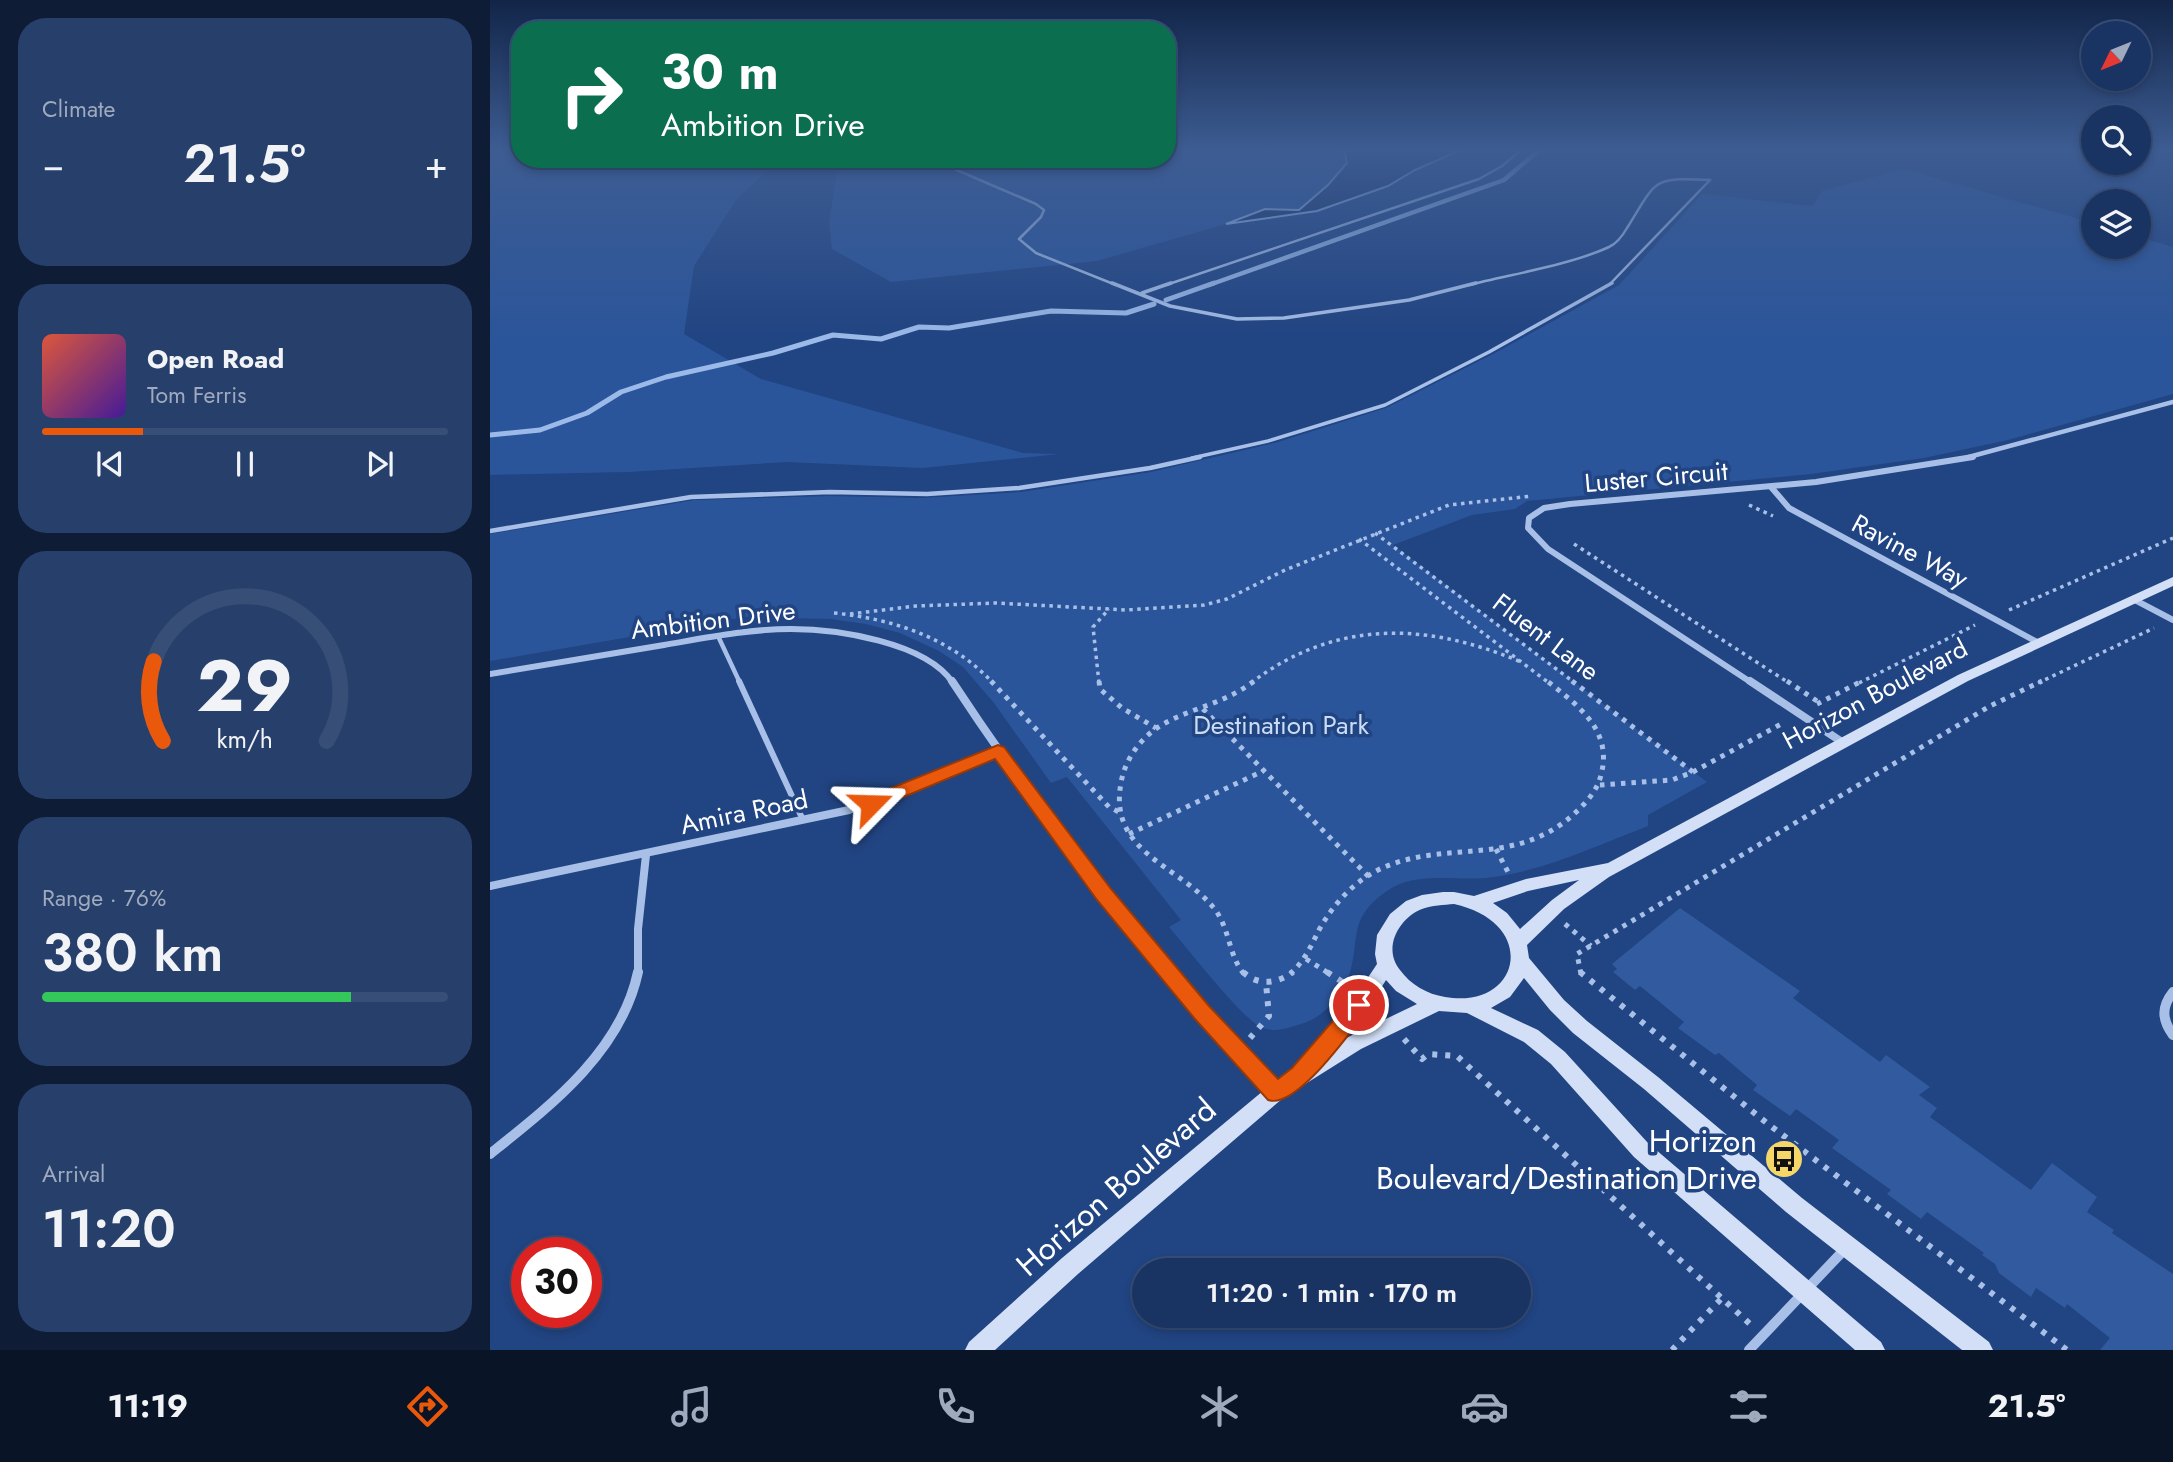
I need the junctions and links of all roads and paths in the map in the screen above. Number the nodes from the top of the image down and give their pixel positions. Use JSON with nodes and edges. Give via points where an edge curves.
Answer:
{"nodes":[{"id":1,"x":1043,"y":213,"type":"edge"},
{"id":2,"x":1381,"y":213,"type":"edge"},
{"id":3,"x":1636,"y":213,"type":"edge"},
{"id":4,"x":1679,"y":213,"type":"edge"},
{"id":5,"x":1142,"y":293,"type":"junction"},
{"id":6,"x":2173,"y":402,"type":"edge"},
{"id":7,"x":1771,"y":487,"type":"junction"},
{"id":8,"x":1741,"y":503,"type":"dead end"},
{"id":9,"x":1781,"y":520,"type":"dead end"},
{"id":10,"x":490,"y":531,"type":"edge"},
{"id":11,"x":1375,"y":533,"type":"dead end"},
{"id":12,"x":2173,"y":538,"type":"edge"},
{"id":13,"x":1359,"y":539,"type":"dead end"},
{"id":14,"x":1569,"y":541,"type":"dead end"},
{"id":15,"x":2173,"y":581,"type":"edge"},
{"id":16,"x":2133,"y":599,"type":"junction"},
{"id":17,"x":1109,"y":609,"type":"dead end"},
{"id":18,"x":2002,"y":613,"type":"dead end"},
{"id":19,"x":850,"y":614,"type":"dead end"},
{"id":20,"x":1961,"y":619,"type":"dead end"},
{"id":21,"x":2173,"y":620,"type":"edge"},
{"id":22,"x":1981,"y":622,"type":"dead end"},
{"id":23,"x":1973,"y":626,"type":"junction"},
{"id":24,"x":2154,"y":628,"type":"dead end"},
{"id":25,"x":718,"y":636,"type":"junction"},
{"id":26,"x":2037,"y":642,"type":"junction"},
{"id":27,"x":1521,"y":662,"type":"junction"},
{"id":28,"x":490,"y":674,"type":"edge"},
{"id":29,"x":1820,"y":703,"type":"junction"},
{"id":30,"x":1810,"y":708,"type":"dead end"},
{"id":31,"x":1203,"y":709,"type":"junction"},
{"id":32,"x":1787,"y":721,"type":"dead end"},
{"id":33,"x":1156,"y":728,"type":"junction"},
{"id":34,"x":1842,"y":742,"type":"junction"},
{"id":35,"x":998,"y":751,"type":"junction"},
{"id":36,"x":1263,"y":771,"type":"junction"},
{"id":37,"x":1693,"y":772,"type":"junction"},
{"id":38,"x":1599,"y":785,"type":"junction"},
{"id":39,"x":1119,"y":811,"type":"junction"},
{"id":40,"x":803,"y":820,"type":"junction"},
{"id":41,"x":1129,"y":835,"type":"junction"},
{"id":42,"x":1496,"y":849,"type":"junction"},
{"id":43,"x":646,"y":855,"type":"junction"},
{"id":44,"x":1610,"y":867,"type":"junction"},
{"id":45,"x":1369,"y":877,"type":"junction"},
{"id":46,"x":1511,"y":878,"type":"dead end"},
{"id":47,"x":490,"y":886,"type":"edge"},
{"id":48,"x":1475,"y":903,"type":"junction"},
{"id":49,"x":1562,"y":921,"type":"dead end"},
{"id":50,"x":1591,"y":946,"type":"junction"},
{"id":51,"x":1520,"y":952,"type":"junction"},
{"id":52,"x":1306,"y":959,"type":"junction"},
{"id":53,"x":1386,"y":966,"type":"junction"},
{"id":54,"x":1266,"y":983,"type":"junction"},
{"id":55,"x":1354,"y":989,"type":"dead end"},
{"id":56,"x":2172,"y":993,"type":"edge"},
{"id":57,"x":1437,"y":1004,"type":"junction"},
{"id":58,"x":1468,"y":1005,"type":"junction"},
{"id":59,"x":2173,"y":1035,"type":"edge"},
{"id":60,"x":1250,"y":1038,"type":"dead end"},
{"id":61,"x":1406,"y":1041,"type":"dead end"},
{"id":62,"x":1300,"y":1075,"type":"junction"},
{"id":63,"x":1276,"y":1093,"type":"junction"},
{"id":64,"x":490,"y":1154,"type":"edge"},
{"id":65,"x":1847,"y":1247,"type":"junction"},
{"id":66,"x":1804,"y":1292,"type":"junction"},
{"id":67,"x":1721,"y":1299,"type":"junction"},
{"id":68,"x":1741,"y":1317,"type":"dead end"},
{"id":69,"x":977,"y":1350,"type":"edge"},
{"id":70,"x":1672,"y":1350,"type":"edge"},
{"id":71,"x":1749,"y":1350,"type":"edge"},
{"id":72,"x":1873,"y":1350,"type":"edge"},
{"id":73,"x":1980,"y":1350,"type":"edge"},
{"id":74,"x":2067,"y":1350,"type":"edge"}],
"edges":[{"from":1,"to":5,"type":"lane","via":[[1018,239],[1024,246]]},
{"from":2,"to":5,"type":"lane"},
{"from":3,"to":5,"type":"lane","via":[[1621,237],[1602,251],[1409,300],[1284,318],[1237,319],[1191,312]]},
{"from":4,"to":10,"type":"lane","via":[[1605,288],[1385,405],[1268,441],[1150,468],[1019,488],[691,497]]},
{"from":6,"to":7,"type":"street","name":"Luster Circuit","via":[[1966,459]]},
{"from":7,"to":26,"type":"street","name":"Ravine Way","via":[[1789,509]]},
{"from":7,"to":34,"type":"street","name":"Luster Circuit","via":[[1557,506],[1538,510],[1527,522],[1532,535],[1548,549]]},
{"from":8,"to":9,"type":"path"},
{"from":11,"to":37,"type":"path","name":"Fluent Lane"},
{"from":12,"to":18,"type":"path"},
{"from":13,"to":27,"type":"path"},
{"from":14,"to":29,"type":"path"},
{"from":15,"to":16,"type":"street","name":"Horizon Boulevard"},
{"from":16,"to":21,"type":"street"},
{"from":16,"to":26,"type":"street","name":"Horizon Boulevard"},
{"from":17,"to":33,"type":"path","via":[[1093,627],[1100,689],[1122,709]]},
{"from":19,"to":39,"type":"path","via":[[908,627],[972,661],[1109,807]]},
{"from":20,"to":23,"type":"path"},
{"from":22,"to":23,"type":"path"},
{"from":23,"to":29,"type":"path"},
{"from":24,"to":50,"type":"path","via":[[1990,706]]},
{"from":25,"to":28,"type":"street","name":"Ambition Drive"},
{"from":25,"to":35,"type":"street","name":"Ambition Drive","via":[[820,630],[897,646],[948,676]]},
{"from":25,"to":40,"type":"lane"},
{"from":26,"to":34,"type":"street","name":"Horizon Boulevard"},
{"from":27,"to":31,"type":"path","via":[[1464,640],[1367,634],[1303,651],[1247,688]]},
{"from":27,"to":38,"type":"path","via":[[1588,717],[1605,746]]},
{"from":29,"to":30,"type":"path"},
{"from":31,"to":33,"type":"path"},
{"from":31,"to":36,"type":"path"},
{"from":32,"to":37,"type":"path"},
{"from":33,"to":39,"type":"path","via":[[1134,747],[1121,778]]},
{"from":34,"to":44,"type":"street","name":"Horizon Boulevard"},
{"from":35,"to":40,"type":"street","name":"Amira Road","via":[[871,804]]},
{"from":35,"to":63,"type":"street","name":"Ambition Drive","via":[[1104,895],[1201,1012]]},
{"from":36,"to":41,"type":"path"},
{"from":36,"to":45,"type":"path"},
{"from":37,"to":38,"type":"path","via":[[1672,780]]},
{"from":38,"to":42,"type":"path","via":[[1590,801],[1557,827]]},
{"from":39,"to":41,"type":"path"},
{"from":40,"to":43,"type":"street","name":"Amira Road"},
{"from":41,"to":54,"type":"path","via":[[1209,903],[1223,923],[1240,970],[1252,980]]},
{"from":42,"to":45,"type":"path","via":[[1420,855]]},
{"from":42,"to":46,"type":"path"},
{"from":43,"to":47,"type":"street","name":"Amira Road"},
{"from":43,"to":64,"type":"street","via":[[638,975],[630,1001],[581,1072],[538,1116]]},
{"from":44,"to":48,"type":"street","name":"Horizon Boulevard","via":[[1526,885]]},
{"from":44,"to":51,"type":"street","name":"Horizon Boulevard","via":[[1538,922]]},
{"from":45,"to":52,"type":"path","via":[[1345,894],[1322,925]]},
{"from":48,"to":51,"type":"street","via":[[1495,912],[1509,926]]},
{"from":48,"to":53,"type":"street","via":[[1432,899],[1397,916],[1387,930],[1383,948]]},
{"from":49,"to":50,"type":"path"},
{"from":50,"to":74,"type":"path","via":[[1577,954],[1580,973],[1768,1124]]},
{"from":51,"to":58,"type":"street","via":[[1515,978],[1502,992]]},
{"from":51,"to":65,"type":"street","via":[[1557,1004],[1580,1027]]},
{"from":52,"to":54,"type":"path","via":[[1289,975]]},
{"from":52,"to":55,"type":"path"},
{"from":53,"to":57,"type":"street","via":[[1411,993]]},
{"from":53,"to":62,"type":"street","name":"Horizon Boulevard"},
{"from":54,"to":60,"type":"path","via":[[1269,1016]]},
{"from":56,"to":59,"type":"street","via":[[2163,1012]]},
{"from":57,"to":58,"type":"street"},
{"from":57,"to":62,"type":"street","name":"Horizon Boulevard","via":[[1406,1016]]},
{"from":58,"to":66,"type":"street","via":[[1531,1036],[1558,1058],[1641,1150]]},
{"from":61,"to":67,"type":"path","via":[[1422,1059],[1428,1054],[1457,1056]]},
{"from":62,"to":63,"type":"street","name":"Horizon Boulevard"},
{"from":63,"to":69,"type":"street","name":"Horizon Boulevard"},
{"from":65,"to":66,"type":"street"},
{"from":65,"to":73,"type":"street"},
{"from":66,"to":71,"type":"street"},
{"from":66,"to":72,"type":"street"},
{"from":67,"to":68,"type":"path"},
{"from":67,"to":70,"type":"path"}]}
